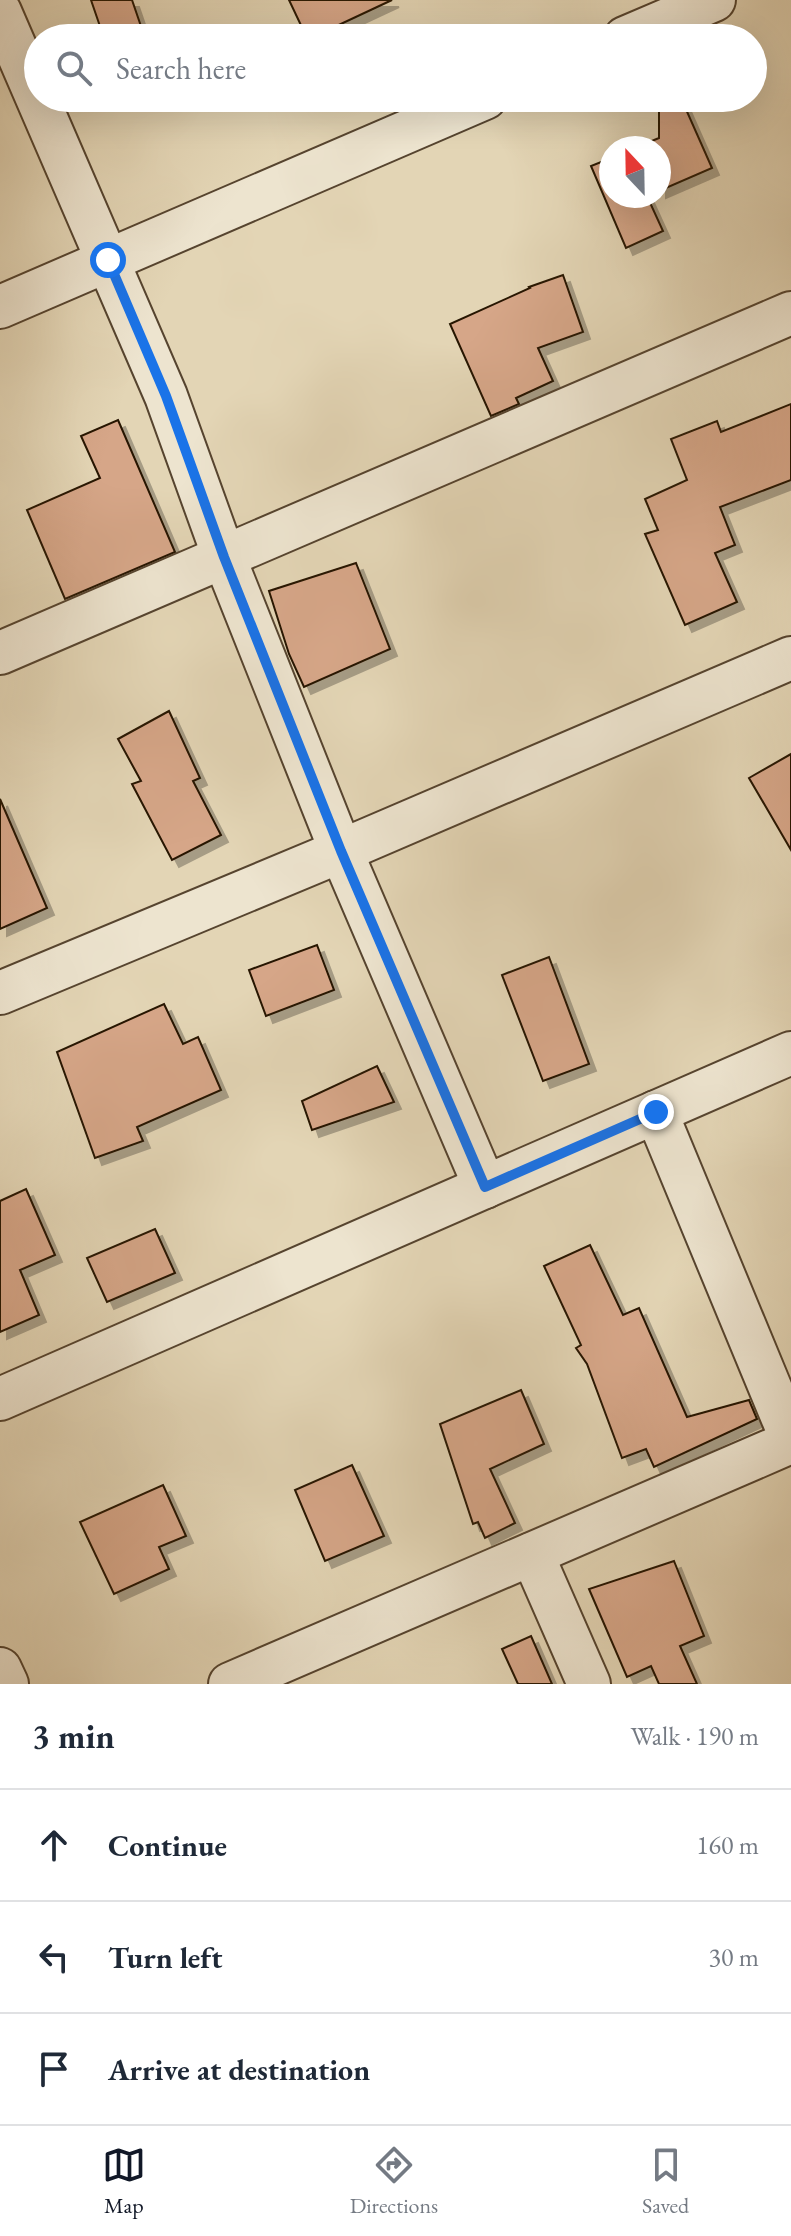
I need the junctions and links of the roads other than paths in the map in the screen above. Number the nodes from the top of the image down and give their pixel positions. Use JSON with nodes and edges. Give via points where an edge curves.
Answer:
{"nodes":[{"id":1,"x":714,"y":0,"type":"edge"},
{"id":2,"x":0,"y":12,"type":"edge"},
{"id":3,"x":658,"y":24,"type":"edge"},
{"id":4,"x":24,"y":67,"type":"edge"},
{"id":5,"x":44,"y":112,"type":"edge"},
{"id":6,"x":452,"y":112,"type":"edge"},
{"id":7,"x":108,"y":260,"type":"junction"},
{"id":8,"x":0,"y":307,"type":"edge"},
{"id":9,"x":791,"y":313,"type":"edge"},
{"id":10,"x":224,"y":557,"type":"junction"},
{"id":11,"x":0,"y":653,"type":"edge"},
{"id":12,"x":791,"y":658,"type":"edge"},
{"id":13,"x":341,"y":851,"type":"junction"},
{"id":14,"x":0,"y":993,"type":"edge"},
{"id":15,"x":791,"y":1053,"type":"edge"},
{"id":16,"x":656,"y":1112,"type":"junction"},
{"id":17,"x":485,"y":1187,"type":"junction"},
{"id":18,"x":0,"y":1399,"type":"edge"},
{"id":19,"x":791,"y":1440,"type":"edge"},
{"id":20,"x":532,"y":1554,"type":"junction"},
{"id":21,"x":0,"y":1669,"type":"edge"},
{"id":22,"x":7,"y":1684,"type":"edge"},
{"id":23,"x":230,"y":1684,"type":"edge"},
{"id":24,"x":589,"y":1684,"type":"edge"}],
"edges":[{"from":1,"to":3,"type":"street"},
{"from":2,"to":4,"type":"street"},
{"from":5,"to":7,"type":"street"},
{"from":6,"to":7,"type":"street"},
{"from":7,"to":8,"type":"street"},
{"from":7,"to":10,"type":"street","via":[[166,396]]},
{"from":9,"to":10,"type":"street"},
{"from":10,"to":11,"type":"street"},
{"from":10,"to":13,"type":"street"},
{"from":12,"to":13,"type":"street"},
{"from":13,"to":14,"type":"street"},
{"from":13,"to":17,"type":"street"},
{"from":15,"to":16,"type":"street"},
{"from":16,"to":17,"type":"street"},
{"from":16,"to":19,"type":"street"},
{"from":17,"to":18,"type":"street"},
{"from":19,"to":20,"type":"street"},
{"from":20,"to":23,"type":"street"},
{"from":20,"to":24,"type":"street"},
{"from":21,"to":22,"type":"street"}]}
